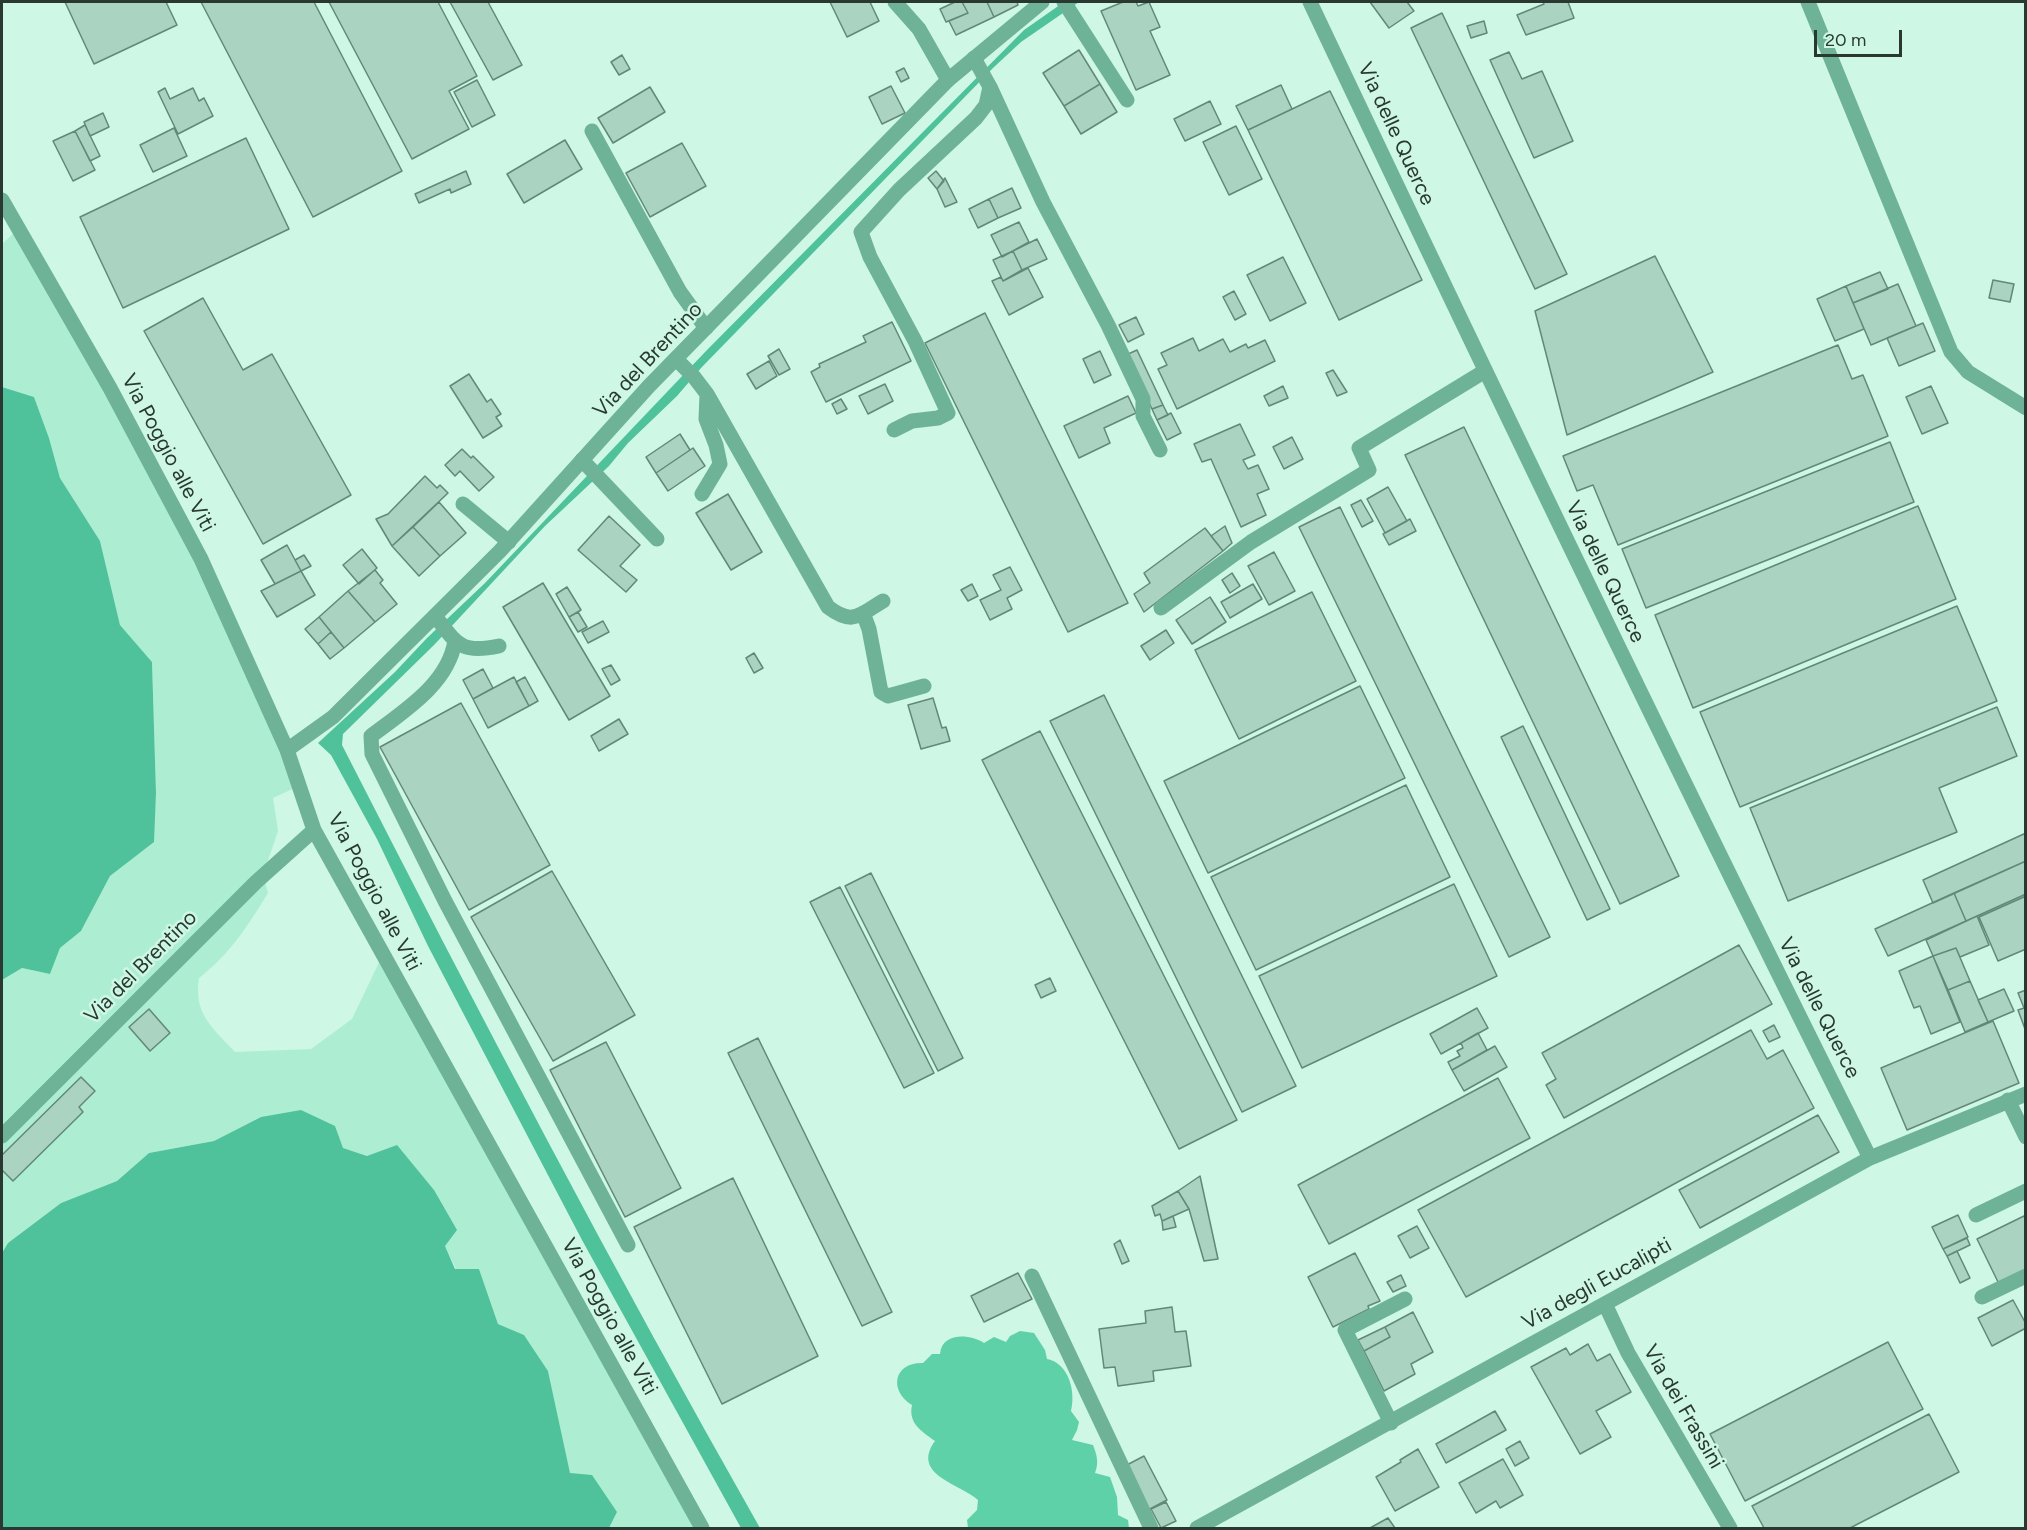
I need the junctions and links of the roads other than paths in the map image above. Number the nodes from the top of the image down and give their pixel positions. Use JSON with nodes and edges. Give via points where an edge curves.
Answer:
{"nodes":[{"id":1,"x":895,"y":2,"type":"edge"},
{"id":2,"x":1042,"y":2,"type":"edge"},
{"id":3,"x":1064,"y":2,"type":"edge"},
{"id":4,"x":1310,"y":2,"type":"edge"},
{"id":5,"x":1808,"y":2,"type":"edge"},
{"id":6,"x":974,"y":58,"type":"junction"},
{"id":7,"x":948,"y":80,"type":"junction"},
{"id":8,"x":990,"y":87,"type":"junction"},
{"id":9,"x":1127,"y":100,"type":"dead end"},
{"id":10,"x":592,"y":131,"type":"dead end"},
{"id":11,"x":2,"y":204,"type":"edge"},
{"id":12,"x":706,"y":328,"type":"junction"},
{"id":13,"x":676,"y":359,"type":"junction"},
{"id":14,"x":1485,"y":371,"type":"junction"},
{"id":15,"x":707,"y":394,"type":"junction"},
{"id":16,"x":2025,"y":408,"type":"edge"},
{"id":17,"x":894,"y":430,"type":"dead end"},
{"id":18,"x":1160,"y":450,"type":"dead end"},
{"id":19,"x":582,"y":460,"type":"junction"},
{"id":20,"x":702,"y":494,"type":"dead end"},
{"id":21,"x":463,"y":504,"type":"dead end"},
{"id":22,"x":657,"y":540,"type":"dead end"},
{"id":23,"x":508,"y":542,"type":"junction"},
{"id":24,"x":883,"y":601,"type":"dead end"},
{"id":25,"x":1161,"y":608,"type":"dead end"},
{"id":26,"x":863,"y":613,"type":"junction"},
{"id":27,"x":435,"y":616,"type":"junction"},
{"id":28,"x":455,"y":641,"type":"junction"},
{"id":29,"x":499,"y":646,"type":"dead end"},
{"id":30,"x":924,"y":686,"type":"dead end"},
{"id":31,"x":287,"y":750,"type":"junction"},
{"id":32,"x":314,"y":830,"type":"junction"},
{"id":33,"x":2025,"y":1094,"type":"edge"},
{"id":34,"x":2008,"y":1100,"type":"junction"},
{"id":35,"x":2,"y":1136,"type":"edge"},
{"id":36,"x":2025,"y":1137,"type":"edge"},
{"id":37,"x":1870,"y":1158,"type":"junction"},
{"id":38,"x":2025,"y":1191,"type":"edge"},
{"id":39,"x":1976,"y":1215,"type":"dead end"},
{"id":40,"x":628,"y":1245,"type":"dead end"},
{"id":41,"x":1032,"y":1276,"type":"dead end"},
{"id":42,"x":2025,"y":1276,"type":"edge"},
{"id":43,"x":1982,"y":1297,"type":"dead end"},
{"id":44,"x":1405,"y":1299,"type":"dead end"},
{"id":45,"x":1605,"y":1304,"type":"junction"},
{"id":46,"x":1391,"y":1423,"type":"junction"},
{"id":47,"x":702,"y":1528,"type":"edge"},
{"id":48,"x":1151,"y":1528,"type":"edge"},
{"id":49,"x":1197,"y":1528,"type":"edge"},
{"id":50,"x":1730,"y":1528,"type":"edge"}],
"edges":[{"from":1,"to":7,"type":"street","via":[[919,29]]},
{"from":2,"to":6,"type":"street","name":"Via del Brentino"},
{"from":3,"to":9,"type":"street"},
{"from":4,"to":14,"type":"street","name":"Via delle Querce"},
{"from":5,"to":16,"type":"street","via":[[1951,352],[1968,372]]},
{"from":6,"to":7,"type":"street","name":"Via del Brentino"},
{"from":6,"to":8,"type":"street"},
{"from":7,"to":12,"type":"street","name":"Via del Brentino"},
{"from":8,"to":17,"type":"street","via":[[986,105],[976,118],[899,190],[861,232],[948,413],[912,421]]},
{"from":8,"to":18,"type":"street","via":[[1043,202],[1143,399],[1143,416]]},
{"from":10,"to":12,"type":"street","via":[[680,292]]},
{"from":11,"to":31,"type":"street","name":"Via Poggio alle Viti","via":[[110,388],[201,559]]},
{"from":12,"to":13,"type":"street","name":"Via del Brentino"},
{"from":13,"to":15,"type":"street"},
{"from":13,"to":19,"type":"street","name":"Via del Brentino"},
{"from":14,"to":25,"type":"street","via":[[1359,448],[1369,470],[1251,542]]},
{"from":14,"to":37,"type":"street","name":"Via delle Querce"},
{"from":15,"to":20,"type":"street","via":[[706,419],[720,464]]},
{"from":15,"to":26,"type":"street","via":[[828,607],[842,618]]},
{"from":19,"to":22,"type":"street"},
{"from":19,"to":23,"type":"street","name":"Via del Brentino"},
{"from":21,"to":23,"type":"street"},
{"from":23,"to":27,"type":"street","name":"Via del Brentino"},
{"from":24,"to":26,"type":"street"},
{"from":26,"to":30,"type":"street","via":[[881,692],[888,696]]},
{"from":27,"to":28,"type":"street"},
{"from":27,"to":31,"type":"street","name":"Via del Brentino","via":[[333,717]]},
{"from":28,"to":29,"type":"street","via":[[479,650]]},
{"from":28,"to":40,"type":"street","via":[[452,656],[426,693],[371,736],[372,754],[445,901]]},
{"from":31,"to":32,"type":"street","name":"Via Poggio alle Viti"},
{"from":32,"to":35,"type":"street","name":"Via del Brentino","via":[[256,882]]},
{"from":32,"to":47,"type":"street","name":"Via Poggio alle Viti"},
{"from":33,"to":34,"type":"street","name":"Via degli Eucalipti"},
{"from":34,"to":36,"type":"street"},
{"from":34,"to":37,"type":"street","name":"Via degli Eucalipti"},
{"from":37,"to":45,"type":"street","name":"Via degli Eucalipti"},
{"from":38,"to":39,"type":"street"},
{"from":41,"to":48,"type":"street"},
{"from":42,"to":43,"type":"street"},
{"from":44,"to":46,"type":"street","via":[[1345,1330]]},
{"from":45,"to":46,"type":"street","name":"Via degli Eucalipti"},
{"from":45,"to":50,"type":"street","name":"Via dei Frassini","via":[[1628,1353]]},
{"from":46,"to":49,"type":"street","name":"Via degli Eucalipti"}]}
